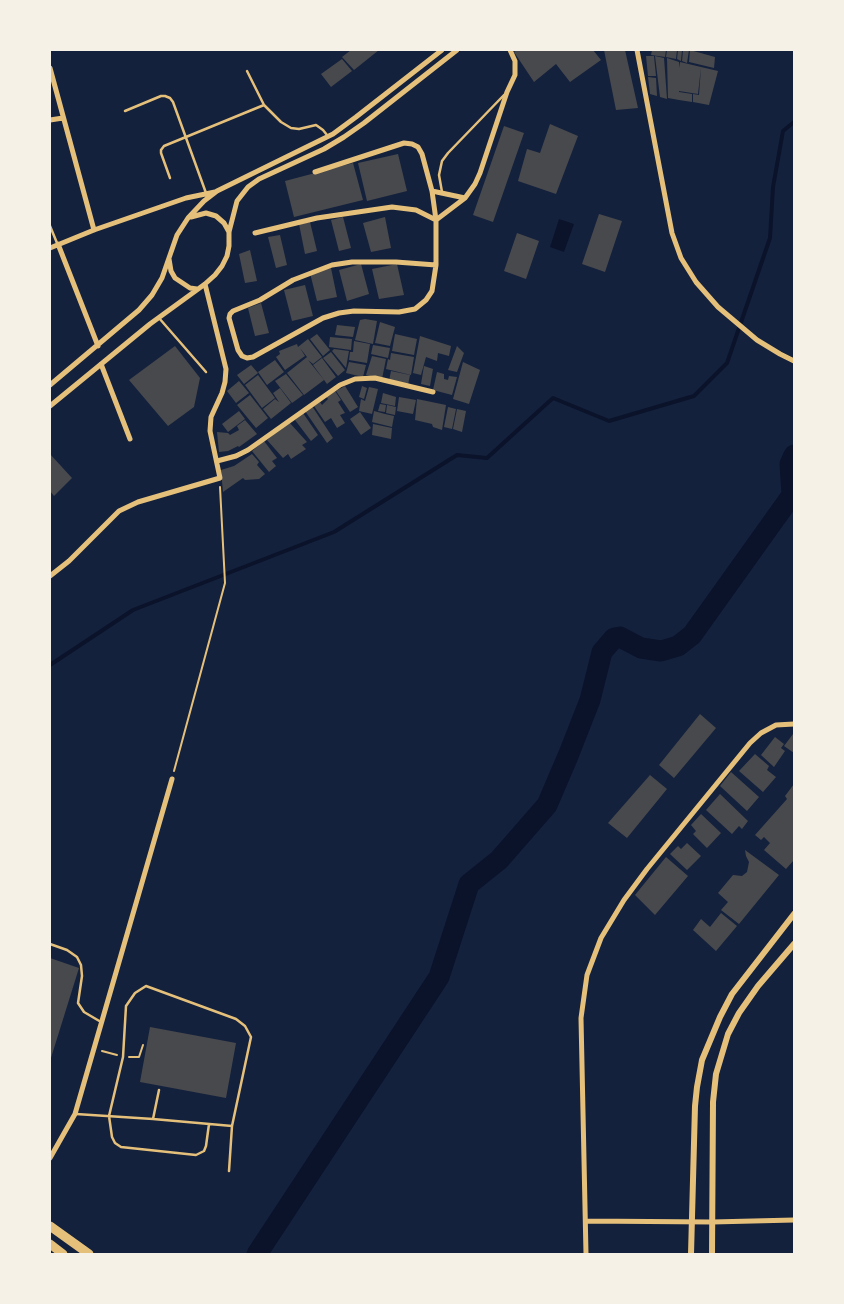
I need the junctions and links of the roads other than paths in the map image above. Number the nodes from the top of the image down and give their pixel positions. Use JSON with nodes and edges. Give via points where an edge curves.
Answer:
{"nodes":[{"id":1,"x":442,"y":50,"type":"edge"},
{"id":2,"x":456,"y":50,"type":"edge"},
{"id":3,"x":510,"y":50,"type":"edge"},
{"id":4,"x":637,"y":50,"type":"edge"},
{"id":5,"x":50,"y":68,"type":"edge"},
{"id":6,"x":247,"y":71,"type":"dead end"},
{"id":7,"x":507,"y":92,"type":"junction"},
{"id":8,"x":264,"y":106,"type":"junction"},
{"id":9,"x":125,"y":111,"type":"dead end"},
{"id":10,"x":63,"y":118,"type":"junction"},
{"id":11,"x":50,"y":120,"type":"edge"},
{"id":12,"x":328,"y":137,"type":"junction"},
{"id":13,"x":185,"y":138,"type":"junction"},
{"id":14,"x":315,"y":172,"type":"dead end"},
{"id":15,"x":170,"y":178,"type":"dead end"},
{"id":16,"x":216,"y":191,"type":"junction"},
{"id":17,"x":432,"y":191,"type":"junction"},
{"id":18,"x":443,"y":193,"type":"junction"},
{"id":19,"x":206,"y":194,"type":"junction"},
{"id":20,"x":465,"y":198,"type":"junction"},
{"id":21,"x":188,"y":218,"type":"junction"},
{"id":22,"x":436,"y":220,"type":"junction"},
{"id":23,"x":50,"y":226,"type":"edge"},
{"id":24,"x":94,"y":230,"type":"junction"},
{"id":25,"x":229,"y":232,"type":"junction"},
{"id":26,"x":254,"y":233,"type":"dead end"},
{"id":27,"x":58,"y":244,"type":"junction"},
{"id":28,"x":50,"y":248,"type":"edge"},
{"id":29,"x":168,"y":258,"type":"junction"},
{"id":30,"x":436,"y":265,"type":"junction"},
{"id":31,"x":206,"y":284,"type":"junction"},
{"id":32,"x":198,"y":289,"type":"junction"},
{"id":33,"x":158,"y":317,"type":"junction"},
{"id":34,"x":98,"y":346,"type":"junction"},
{"id":35,"x":794,"y":361,"type":"edge"},
{"id":36,"x":101,"y":364,"type":"junction"},
{"id":37,"x":206,"y":372,"type":"dead end"},
{"id":38,"x":50,"y":385,"type":"edge"},
{"id":39,"x":433,"y":392,"type":"dead end"},
{"id":40,"x":50,"y":406,"type":"edge"},
{"id":41,"x":130,"y":438,"type":"dead end"},
{"id":42,"x":217,"y":462,"type":"junction"},
{"id":43,"x":50,"y":576,"type":"edge"},
{"id":44,"x":794,"y":724,"type":"edge"},
{"id":45,"x":172,"y":779,"type":"road end"},
{"id":46,"x":794,"y":914,"type":"edge"},
{"id":47,"x":50,"y":944,"type":"edge"},
{"id":48,"x":794,"y":944,"type":"edge"},
{"id":49,"x":102,"y":1023,"type":"junction"},
{"id":50,"x":160,"y":1090,"type":"dead end"},
{"id":51,"x":75,"y":1114,"type":"junction"},
{"id":52,"x":108,"y":1116,"type":"junction"},
{"id":53,"x":153,"y":1119,"type":"junction"},
{"id":54,"x":209,"y":1124,"type":"junction"},
{"id":55,"x":232,"y":1126,"type":"junction"},
{"id":56,"x":50,"y":1158,"type":"edge"},
{"id":57,"x":229,"y":1171,"type":"dead end"},
{"id":58,"x":794,"y":1220,"type":"edge"},
{"id":59,"x":586,"y":1221,"type":"junction"},
{"id":60,"x":692,"y":1222,"type":"junction"},
{"id":61,"x":712,"y":1222,"type":"junction"},
{"id":62,"x":50,"y":1226,"type":"edge"},
{"id":63,"x":50,"y":1244,"type":"edge"},
{"id":64,"x":63,"y":1254,"type":"edge"},
{"id":65,"x":89,"y":1254,"type":"edge"},
{"id":66,"x":586,"y":1254,"type":"edge"},
{"id":67,"x":691,"y":1254,"type":"edge"},
{"id":68,"x":712,"y":1254,"type":"edge"}],
"edges":[{"from":1,"to":12,"type":"street"},
{"from":2,"to":25,"type":"street","via":[[344,137],[248,187],[237,201]]},
{"from":3,"to":7,"type":"street","via":[[515,61],[515,75]]},
{"from":4,"to":35,"type":"street","via":[[672,233],[681,258],[718,307],[757,340]]},
{"from":5,"to":10,"type":"street"},
{"from":6,"to":8,"type":"lane"},
{"from":7,"to":18,"type":"lane","via":[[442,161],[439,175]]},
{"from":7,"to":20,"type":"street","via":[[480,173]]},
{"from":8,"to":12,"type":"lane","via":[[291,128],[316,125]]},
{"from":8,"to":13,"type":"lane"},
{"from":9,"to":13,"type":"lane","via":[[165,96],[173,102]]},
{"from":10,"to":11,"type":"street"},
{"from":10,"to":24,"type":"street"},
{"from":12,"to":16,"type":"street"},
{"from":13,"to":15,"type":"lane","via":[[161,150]]},
{"from":13,"to":19,"type":"lane"},
{"from":14,"to":17,"type":"street","via":[[404,143],[412,144],[422,154]]},
{"from":16,"to":19,"type":"street"},
{"from":16,"to":21,"type":"street"},
{"from":17,"to":18,"type":"street"},
{"from":17,"to":22,"type":"street"},
{"from":18,"to":20,"type":"street"},
{"from":19,"to":24,"type":"street"},
{"from":20,"to":22,"type":"street"},
{"from":21,"to":25,"type":"street","via":[[206,213],[216,216]]},
{"from":21,"to":29,"type":"street"},
{"from":22,"to":26,"type":"street","via":[[416,210],[392,207],[318,218]]},
{"from":22,"to":30,"type":"street"},
{"from":23,"to":27,"type":"lane"},
{"from":24,"to":27,"type":"street"},
{"from":25,"to":31,"type":"street","via":[[230,246],[222,266]]},
{"from":27,"to":28,"type":"street"},
{"from":27,"to":34,"type":"street"},
{"from":29,"to":32,"type":"street","via":[[175,278],[190,288]]},
{"from":29,"to":34,"type":"street","via":[[152,295]]},
{"from":30,"to":30,"type":"street","via":[[432,291],[414,309],[339,313],[253,357],[242,356],[238,350],[230,314],[293,280],[326,267],[352,262]]},
{"from":31,"to":32,"type":"street"},
{"from":31,"to":42,"type":"street","via":[[226,369],[222,393],[211,417],[210,431]]},
{"from":32,"to":33,"type":"street"},
{"from":33,"to":36,"type":"street"},
{"from":33,"to":37,"type":"lane"},
{"from":34,"to":38,"type":"street"},
{"from":36,"to":40,"type":"street"},
{"from":36,"to":41,"type":"street"},
{"from":39,"to":42,"type":"street","via":[[375,378],[355,379],[340,385],[248,450]]},
{"from":42,"to":43,"type":"street","via":[[220,478],[138,502],[119,511]]},
{"from":44,"to":59,"type":"street","via":[[776,725],[750,743],[647,869],[600,938],[587,976],[581,1018]]},
{"from":45,"to":49,"type":"street"},
{"from":46,"to":60,"type":"street","via":[[732,994],[702,1060],[696,1088]]},
{"from":47,"to":49,"type":"lane","via":[[77,957],[82,976],[78,1003],[84,1012]]},
{"from":48,"to":61,"type":"street","via":[[739,1013],[720,1055],[713,1102]]},
{"from":49,"to":51,"type":"street"},
{"from":50,"to":53,"type":"lane"},
{"from":51,"to":52,"type":"lane"},
{"from":51,"to":56,"type":"street"},
{"from":52,"to":53,"type":"lane"},
{"from":52,"to":54,"type":"lane","via":[[112,1136],[121,1147],[196,1155],[204,1151]]},
{"from":52,"to":55,"type":"lane","via":[[123,1056],[126,1006],[134,992],[146,986],[245,1026],[251,1037]]},
{"from":53,"to":54,"type":"lane"},
{"from":54,"to":55,"type":"lane"},
{"from":55,"to":57,"type":"lane"},
{"from":58,"to":61,"type":"street"},
{"from":59,"to":60,"type":"street"},
{"from":59,"to":66,"type":"street"},
{"from":60,"to":61,"type":"street"},
{"from":60,"to":67,"type":"street"},
{"from":61,"to":68,"type":"street"},
{"from":62,"to":65,"type":"highway"},
{"from":63,"to":64,"type":"highway"}]}
